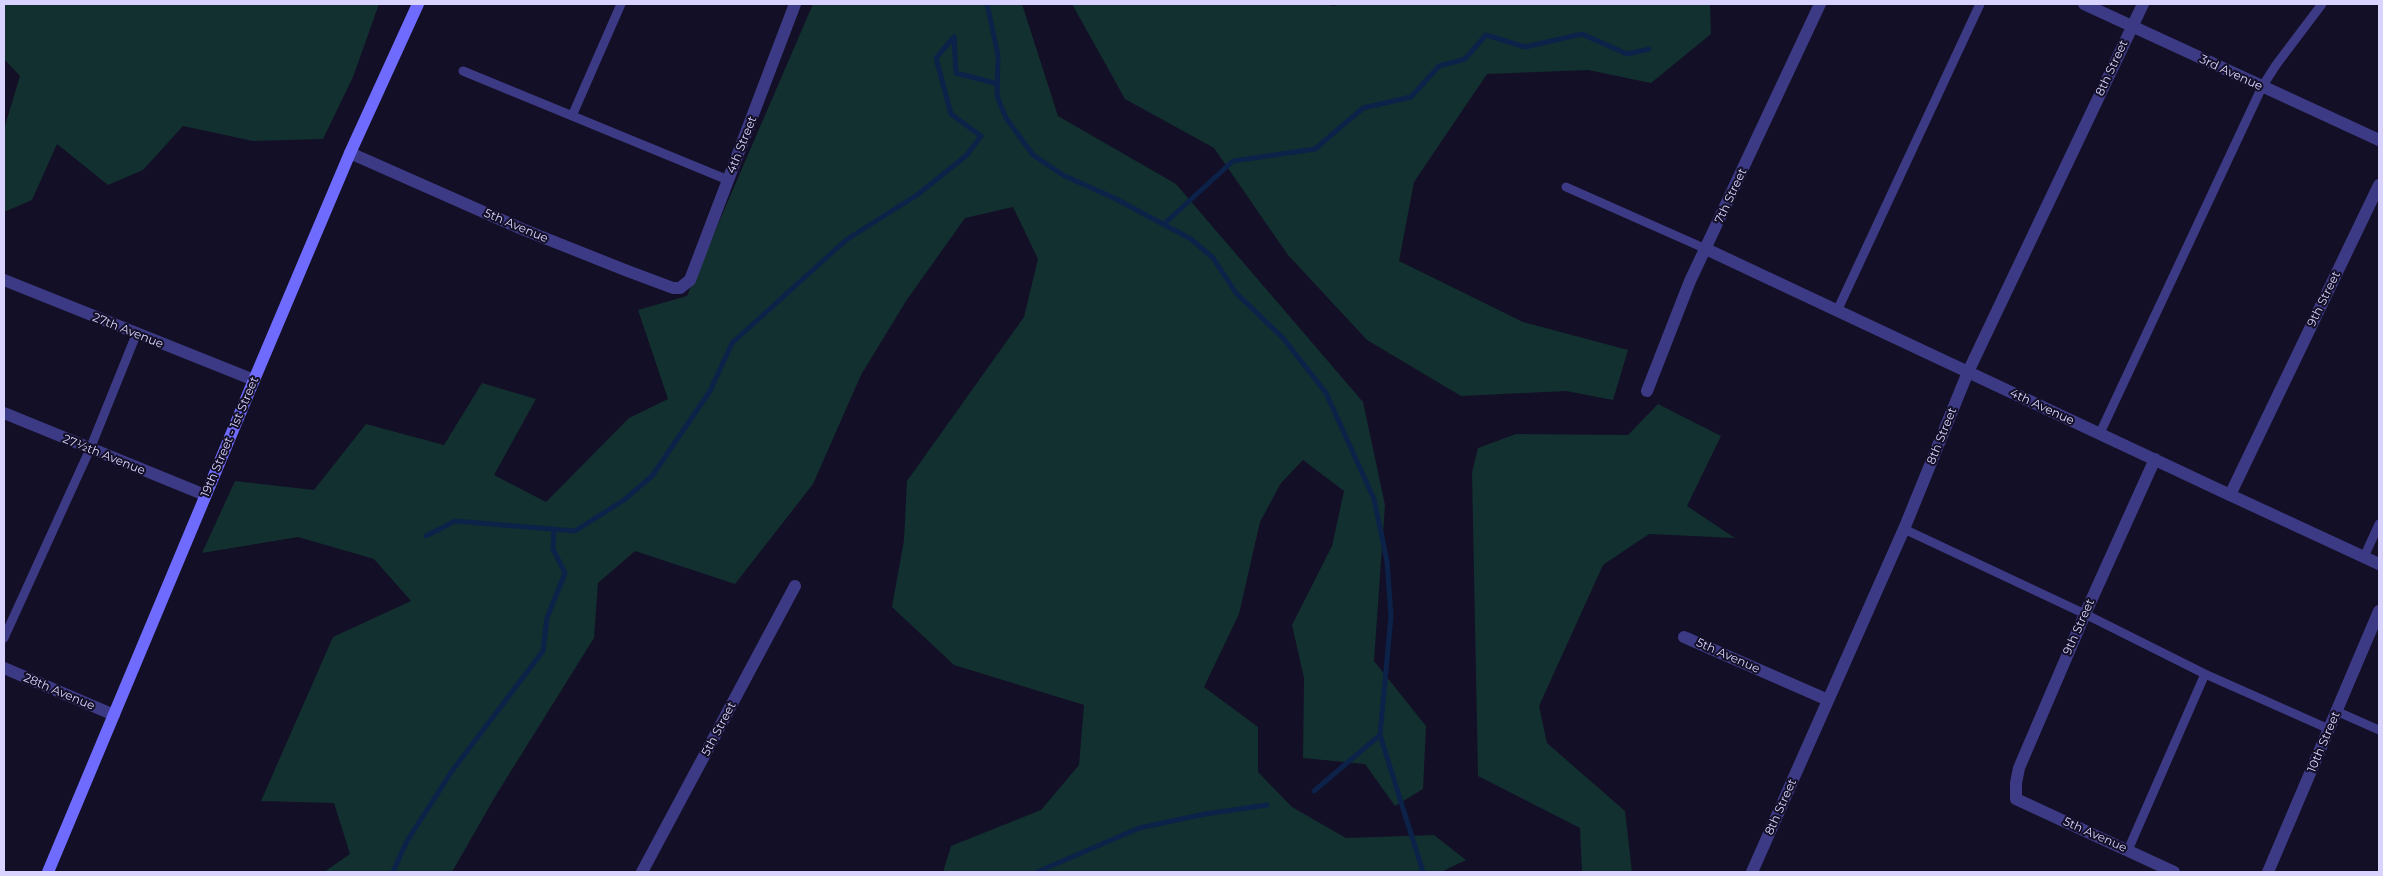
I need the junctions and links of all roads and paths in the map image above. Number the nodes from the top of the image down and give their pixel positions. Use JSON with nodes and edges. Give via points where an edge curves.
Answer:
{"nodes":[{"id":1,"x":418,"y":4,"type":"edge"},
{"id":2,"x":620,"y":4,"type":"edge"},
{"id":3,"x":795,"y":4,"type":"edge"},
{"id":4,"x":1820,"y":4,"type":"edge"},
{"id":5,"x":1980,"y":4,"type":"edge"},
{"id":6,"x":2084,"y":4,"type":"edge"},
{"id":7,"x":2143,"y":4,"type":"edge"},
{"id":8,"x":2322,"y":4,"type":"edge"},
{"id":9,"x":2132,"y":26,"type":"junction"},
{"id":10,"x":463,"y":71,"type":"dead end"},
{"id":11,"x":2262,"y":87,"type":"junction"},
{"id":12,"x":572,"y":116,"type":"junction"},
{"id":13,"x":2379,"y":140,"type":"edge"},
{"id":14,"x":350,"y":153,"type":"junction"},
{"id":15,"x":728,"y":180,"type":"junction"},
{"id":16,"x":2379,"y":185,"type":"edge"},
{"id":17,"x":1566,"y":187,"type":"dead end"},
{"id":18,"x":1706,"y":249,"type":"junction"},
{"id":19,"x":4,"y":280,"type":"edge"},
{"id":20,"x":685,"y":285,"type":"joint"},
{"id":21,"x":1837,"y":311,"type":"junction"},
{"id":22,"x":136,"y":335,"type":"junction"},
{"id":23,"x":1968,"y":372,"type":"junction"},
{"id":24,"x":254,"y":380,"type":"junction"},
{"id":25,"x":1647,"y":391,"type":"dead end"},
{"id":26,"x":4,"y":414,"type":"edge"},
{"id":27,"x":2100,"y":433,"type":"junction"},
{"id":28,"x":90,"y":449,"type":"junction"},
{"id":29,"x":2155,"y":459,"type":"junction"},
{"id":30,"x":2230,"y":494,"type":"junction"},
{"id":31,"x":205,"y":495,"type":"junction"},
{"id":32,"x":2379,"y":524,"type":"edge"},
{"id":33,"x":1904,"y":529,"type":"junction"},
{"id":34,"x":2364,"y":557,"type":"junction"},
{"id":35,"x":2379,"y":564,"type":"edge"},
{"id":36,"x":795,"y":586,"type":"dead end"},
{"id":37,"x":2379,"y":611,"type":"edge"},
{"id":38,"x":2085,"y":614,"type":"junction"},
{"id":39,"x":1684,"y":637,"type":"dead end"},
{"id":40,"x":4,"y":638,"type":"edge"},
{"id":41,"x":4,"y":668,"type":"edge"},
{"id":42,"x":2205,"y":674,"type":"junction"},
{"id":43,"x":1828,"y":700,"type":"junction"},
{"id":44,"x":2336,"y":712,"type":"junction"},
{"id":45,"x":114,"y":715,"type":"junction"},
{"id":46,"x":2330,"y":729,"type":"junction"},
{"id":47,"x":2379,"y":730,"type":"edge"},
{"id":48,"x":2016,"y":799,"type":"joint"},
{"id":49,"x":2128,"y":850,"type":"junction"},
{"id":50,"x":48,"y":872,"type":"edge"},
{"id":51,"x":642,"y":872,"type":"edge"},
{"id":52,"x":1752,"y":872,"type":"edge"},
{"id":53,"x":2174,"y":872,"type":"edge"},
{"id":54,"x":2268,"y":872,"type":"edge"}],
"edges":[{"from":1,"to":14,"type":"main road","name":"19th Street - 1st Street"},
{"from":2,"to":12,"type":"lane"},
{"from":3,"to":15,"type":"street","name":"4th Street"},
{"from":4,"to":18,"type":"street","name":"7th Street"},
{"from":5,"to":21,"type":"lane"},
{"from":6,"to":9,"type":"street","name":"3rd Avenue"},
{"from":7,"to":9,"type":"street","name":"8th Street"},
{"from":8,"to":11,"type":"lane"},
{"from":9,"to":11,"type":"street","name":"3rd Avenue"},
{"from":9,"to":23,"type":"street","name":"8th Street"},
{"from":10,"to":12,"type":"lane"},
{"from":11,"to":13,"type":"street","name":"3rd Avenue"},
{"from":11,"to":27,"type":"lane"},
{"from":12,"to":15,"type":"lane"},
{"from":14,"to":20,"type":"street","name":"5th Avenue","via":[[522,229],[626,270],[673,288]]},
{"from":14,"to":24,"type":"main road","name":"19th Street - 1st Street"},
{"from":15,"to":20,"type":"street","name":"4th Street","via":[[690,280]]},
{"from":16,"to":30,"type":"street","name":"9th Street"},
{"from":17,"to":18,"type":"lane"},
{"from":18,"to":21,"type":"street","name":"4th Avenue"},
{"from":18,"to":25,"type":"street","name":"7th Street"},
{"from":19,"to":22,"type":"street","name":"27th Avenue"},
{"from":21,"to":23,"type":"street","name":"4th Avenue"},
{"from":22,"to":24,"type":"street","name":"27th Avenue"},
{"from":22,"to":28,"type":"lane"},
{"from":23,"to":27,"type":"street","name":"4th Avenue"},
{"from":23,"to":33,"type":"street","name":"8th Street"},
{"from":24,"to":31,"type":"main road","name":"19th Street - 1st Street"},
{"from":26,"to":28,"type":"street","name":"27½th Avenue"},
{"from":27,"to":29,"type":"street","name":"4th Avenue"},
{"from":28,"to":31,"type":"street","name":"27½th Avenue"},
{"from":28,"to":40,"type":"lane"},
{"from":29,"to":30,"type":"street","name":"4th Avenue"},
{"from":29,"to":38,"type":"street","name":"9th Street"},
{"from":30,"to":34,"type":"street","name":"4th Avenue"},
{"from":31,"to":45,"type":"main road","name":"19th Street - 1st Street"},
{"from":32,"to":34,"type":"lane"},
{"from":33,"to":38,"type":"lane"},
{"from":33,"to":43,"type":"street","name":"8th Street"},
{"from":34,"to":35,"type":"street","name":"4th Avenue"},
{"from":36,"to":51,"type":"street","name":"5th Street"},
{"from":37,"to":44,"type":"street","name":"10th Street"},
{"from":38,"to":42,"type":"lane"},
{"from":38,"to":48,"type":"street","name":"9th Street","via":[[2019,768]]},
{"from":39,"to":43,"type":"street","name":"5th Avenue"},
{"from":41,"to":45,"type":"street","name":"28th Avenue"},
{"from":42,"to":46,"type":"lane"},
{"from":42,"to":49,"type":"lane"},
{"from":43,"to":52,"type":"street","name":"8th Street"},
{"from":44,"to":46,"type":"street","name":"10th Street"},
{"from":44,"to":47,"type":"lane"},
{"from":45,"to":50,"type":"main road","name":"19th Street - 1st Street"},
{"from":46,"to":54,"type":"street","name":"10th Street"},
{"from":48,"to":49,"type":"street","name":"5th Avenue"},
{"from":49,"to":53,"type":"street","name":"5th Avenue"}]}
